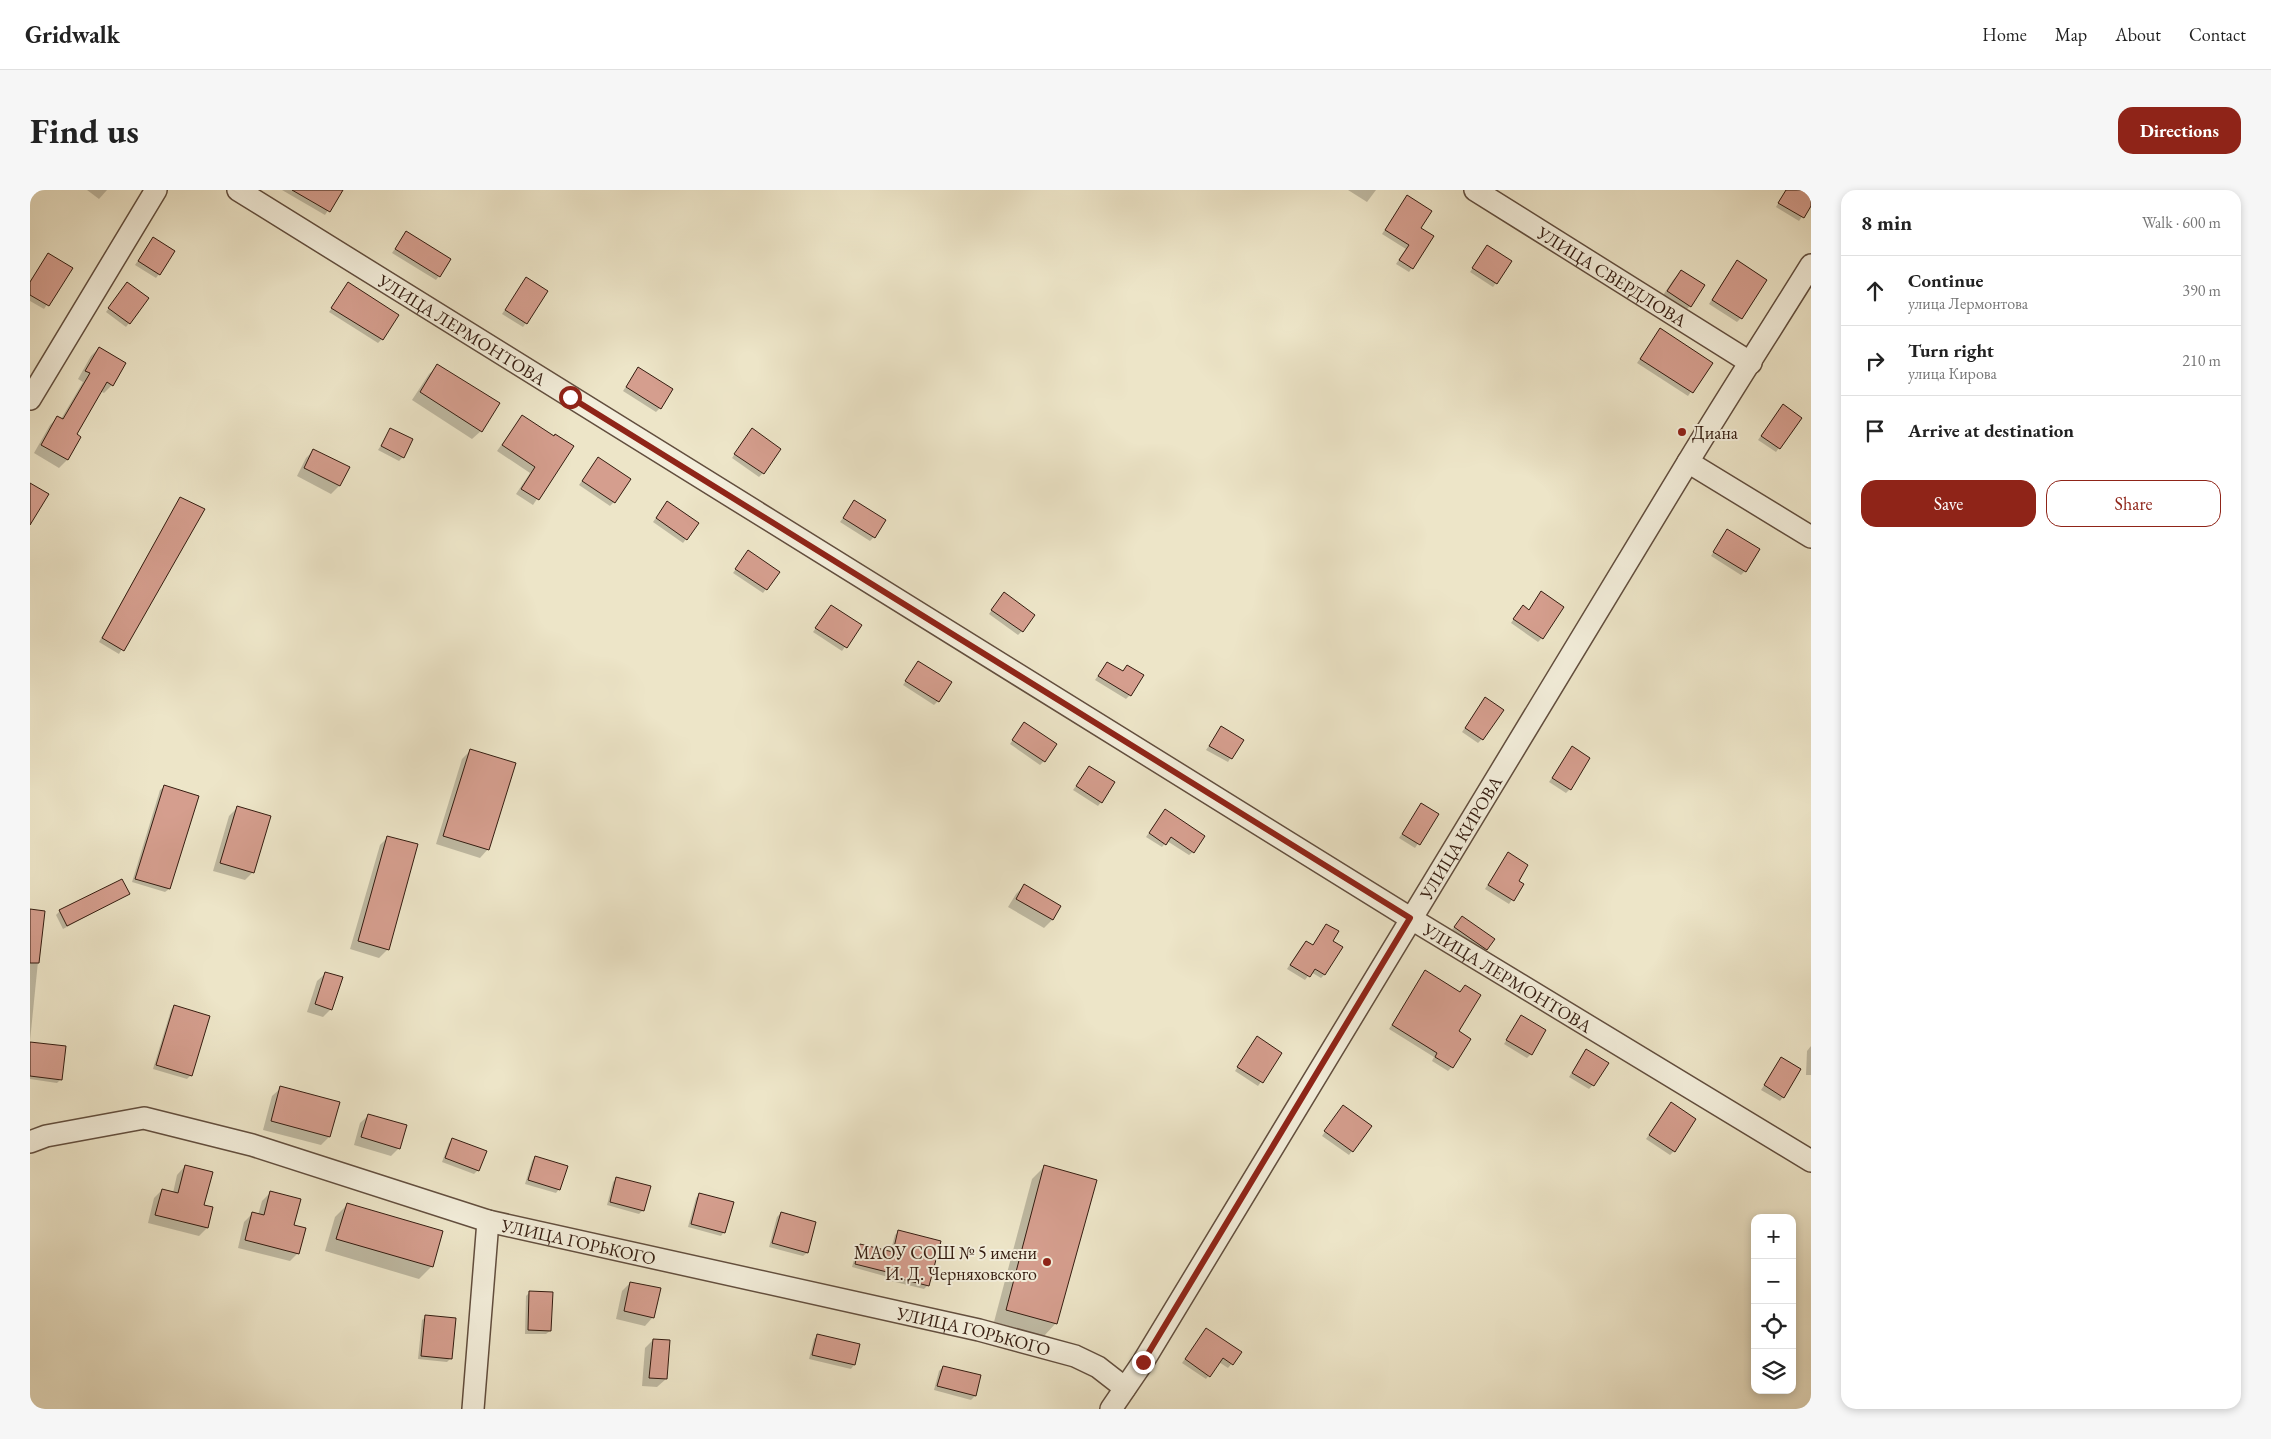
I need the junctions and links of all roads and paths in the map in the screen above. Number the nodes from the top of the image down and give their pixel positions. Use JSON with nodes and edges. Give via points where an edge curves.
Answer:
{"nodes":[{"id":1,"x":156,"y":190,"type":"edge"},
{"id":2,"x":238,"y":190,"type":"edge"},
{"id":3,"x":1475,"y":190,"type":"edge"},
{"id":4,"x":1811,"y":265,"type":"edge"},
{"id":5,"x":1751,"y":363,"type":"junction"},
{"id":6,"x":30,"y":399,"type":"edge"},
{"id":7,"x":1688,"y":462,"type":"junction"},
{"id":8,"x":1811,"y":537,"type":"edge"},
{"id":9,"x":1410,"y":918,"type":"junction"},
{"id":10,"x":30,"y":1142,"type":"edge"},
{"id":11,"x":1811,"y":1161,"type":"edge"},
{"id":12,"x":488,"y":1220,"type":"junction"},
{"id":13,"x":1125,"y":1388,"type":"junction"},
{"id":14,"x":473,"y":1409,"type":"edge"},
{"id":15,"x":1111,"y":1409,"type":"edge"}],
"edges":[{"from":1,"to":6,"type":"street"},
{"from":2,"to":9,"type":"street","name":"УЛИЦА ЛЕРМОНТОВА"},
{"from":3,"to":5,"type":"street","name":"УЛИЦА СВЕРДЛОВА"},
{"from":4,"to":5,"type":"street","name":"УЛИЦА КИРОВА"},
{"from":5,"to":7,"type":"street","name":"УЛИЦА КИРОВА"},
{"from":7,"to":8,"type":"street"},
{"from":7,"to":9,"type":"street","name":"УЛИЦА КИРОВА"},
{"from":9,"to":11,"type":"street","name":"УЛИЦА ЛЕРМОНТОВА"},
{"from":9,"to":13,"type":"street","name":"УЛИЦА КИРОВА"},
{"from":10,"to":12,"type":"street","name":"УЛИЦА ГОРЬКОГО","via":[[46,1136],[144,1118],[252,1145]]},
{"from":12,"to":13,"type":"street","name":"УЛИЦА ГОРЬКОГО","via":[[980,1330],[1075,1356],[1098,1367]]},
{"from":12,"to":14,"type":"street"},
{"from":13,"to":15,"type":"street","name":"УЛИЦА КИРОВА"}]}
